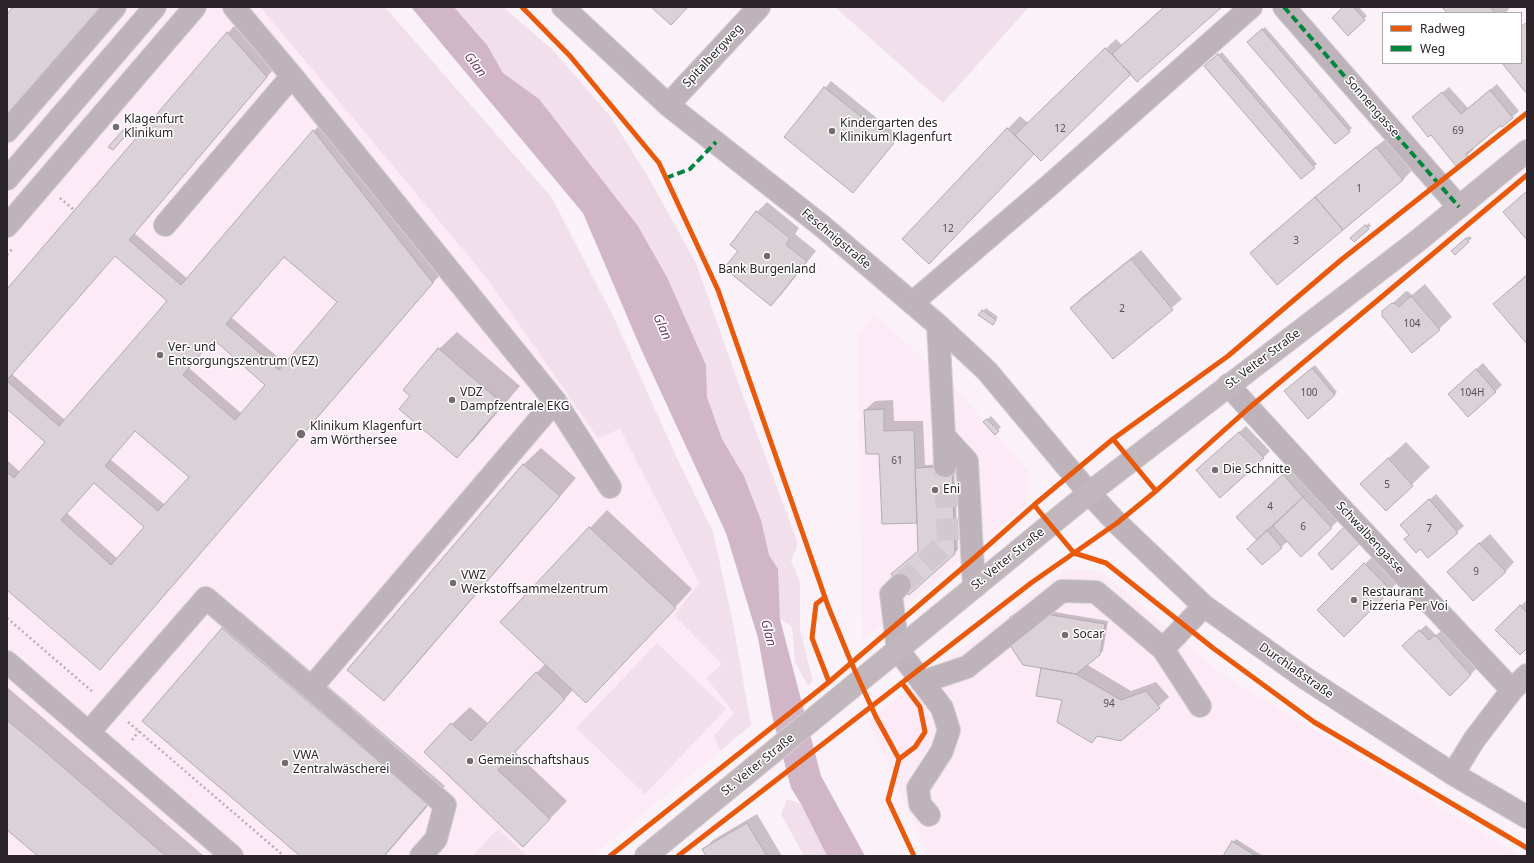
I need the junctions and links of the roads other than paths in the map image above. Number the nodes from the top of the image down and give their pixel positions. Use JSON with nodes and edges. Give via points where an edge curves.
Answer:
{"nodes":[{"id":1,"x":115,"y":7,"type":"edge"},
{"id":2,"x":154,"y":7,"type":"edge"},
{"id":3,"x":195,"y":7,"type":"edge"},
{"id":4,"x":234,"y":7,"type":"edge"},
{"id":5,"x":563,"y":7,"type":"edge"},
{"id":6,"x":759,"y":7,"type":"edge"},
{"id":7,"x":1251,"y":7,"type":"edge"},
{"id":8,"x":1284,"y":7,"type":"edge"},
{"id":9,"x":292,"y":76,"type":"junction"},
{"id":10,"x":668,"y":105,"type":"junction"},
{"id":11,"x":7,"y":131,"type":"edge"},
{"id":12,"x":1527,"y":151,"type":"edge"},
{"id":13,"x":7,"y":179,"type":"edge"},
{"id":14,"x":1459,"y":207,"type":"junction"},
{"id":15,"x":165,"y":225,"type":"dead end"},
{"id":16,"x":7,"y":226,"type":"edge"},
{"id":17,"x":912,"y":303,"type":"junction"},
{"id":18,"x":938,"y":325,"type":"junction"},
{"id":19,"x":1228,"y":385,"type":"junction"},
{"id":20,"x":555,"y":401,"type":"junction"},
{"id":21,"x":944,"y":436,"type":"junction"},
{"id":22,"x":945,"y":466,"type":"tunnel mouth"},
{"id":23,"x":610,"y":487,"type":"dead end"},
{"id":24,"x":1089,"y":493,"type":"junction"},
{"id":25,"x":900,"y":585,"type":"tunnel mouth"},
{"id":26,"x":974,"y":587,"type":"junction"},
{"id":27,"x":1204,"y":606,"type":"junction"},
{"id":28,"x":1163,"y":649,"type":"junction"},
{"id":29,"x":898,"y":650,"type":"junction"},
{"id":30,"x":7,"y":662,"type":"edge"},
{"id":31,"x":922,"y":682,"type":"junction"},
{"id":32,"x":1520,"y":683,"type":"edge"},
{"id":33,"x":311,"y":688,"type":"junction"},
{"id":34,"x":1200,"y":706,"type":"dead end"},
{"id":35,"x":89,"y":732,"type":"junction"},
{"id":36,"x":1453,"y":774,"type":"junction"},
{"id":37,"x":929,"y":816,"type":"dead end"},
{"id":38,"x":1527,"y":817,"type":"edge"},
{"id":39,"x":232,"y":856,"type":"edge"},
{"id":40,"x":421,"y":856,"type":"edge"},
{"id":41,"x":646,"y":856,"type":"edge"}],
"edges":[{"from":1,"to":11,"type":"street"},
{"from":2,"to":13,"type":"street"},
{"from":3,"to":16,"type":"street"},
{"from":4,"to":9,"type":"street"},
{"from":5,"to":10,"type":"street","name":"Feschnigstraße"},
{"from":6,"to":10,"type":"street","name":"Spitalbergweg"},
{"from":7,"to":17,"type":"street"},
{"from":8,"to":14,"type":"street","name":"Sonnengasse"},
{"from":9,"to":15,"type":"street"},
{"from":9,"to":20,"type":"street"},
{"from":10,"to":17,"type":"street","name":"Feschnigstraße","via":[[822,226]]},
{"from":12,"to":14,"type":"main road","name":"St. Veiter Straße"},
{"from":14,"to":19,"type":"main road","name":"St. Veiter Straße"},
{"from":17,"to":18,"type":"street","name":"Feschnigstraße"},
{"from":18,"to":21,"type":"street"},
{"from":18,"to":24,"type":"street","name":"Feschnigstraße","via":[[987,371]]},
{"from":19,"to":24,"type":"main road","name":"St. Veiter Straße"},
{"from":19,"to":32,"type":"street","name":"Schwalbengasse","via":[[1330,496]]},
{"from":20,"to":23,"type":"street"},
{"from":20,"to":33,"type":"street"},
{"from":21,"to":22,"type":"street"},
{"from":21,"to":26,"type":"street","via":[[967,461]]},
{"from":24,"to":26,"type":"main road","name":"St. Veiter Straße"},
{"from":24,"to":27,"type":"street","name":"Durchlaßstraße"},
{"from":25,"to":29,"type":"street","via":[[891,594]]},
{"from":26,"to":29,"type":"main road","name":"St. Veiter Straße"},
{"from":27,"to":28,"type":"street"},
{"from":27,"to":36,"type":"street","name":"Durchlaßstraße","via":[[1305,678]]},
{"from":28,"to":31,"type":"street","via":[[1096,592],[1062,591],[967,667]]},
{"from":28,"to":34,"type":"street"},
{"from":29,"to":31,"type":"street"},
{"from":29,"to":41,"type":"main road","name":"St. Veiter Straße"},
{"from":30,"to":35,"type":"street"},
{"from":31,"to":37,"type":"street","via":[[942,708],[949,730],[942,751],[918,788],[920,804]]},
{"from":32,"to":36,"type":"street","name":"Schwalbengasse","via":[[1474,740]]},
{"from":33,"to":35,"type":"street","via":[[206,598]]},
{"from":33,"to":40,"type":"street","via":[[445,805],[436,839]]},
{"from":35,"to":39,"type":"street"},
{"from":36,"to":38,"type":"street","name":"Durchlaßstraße"}]}
